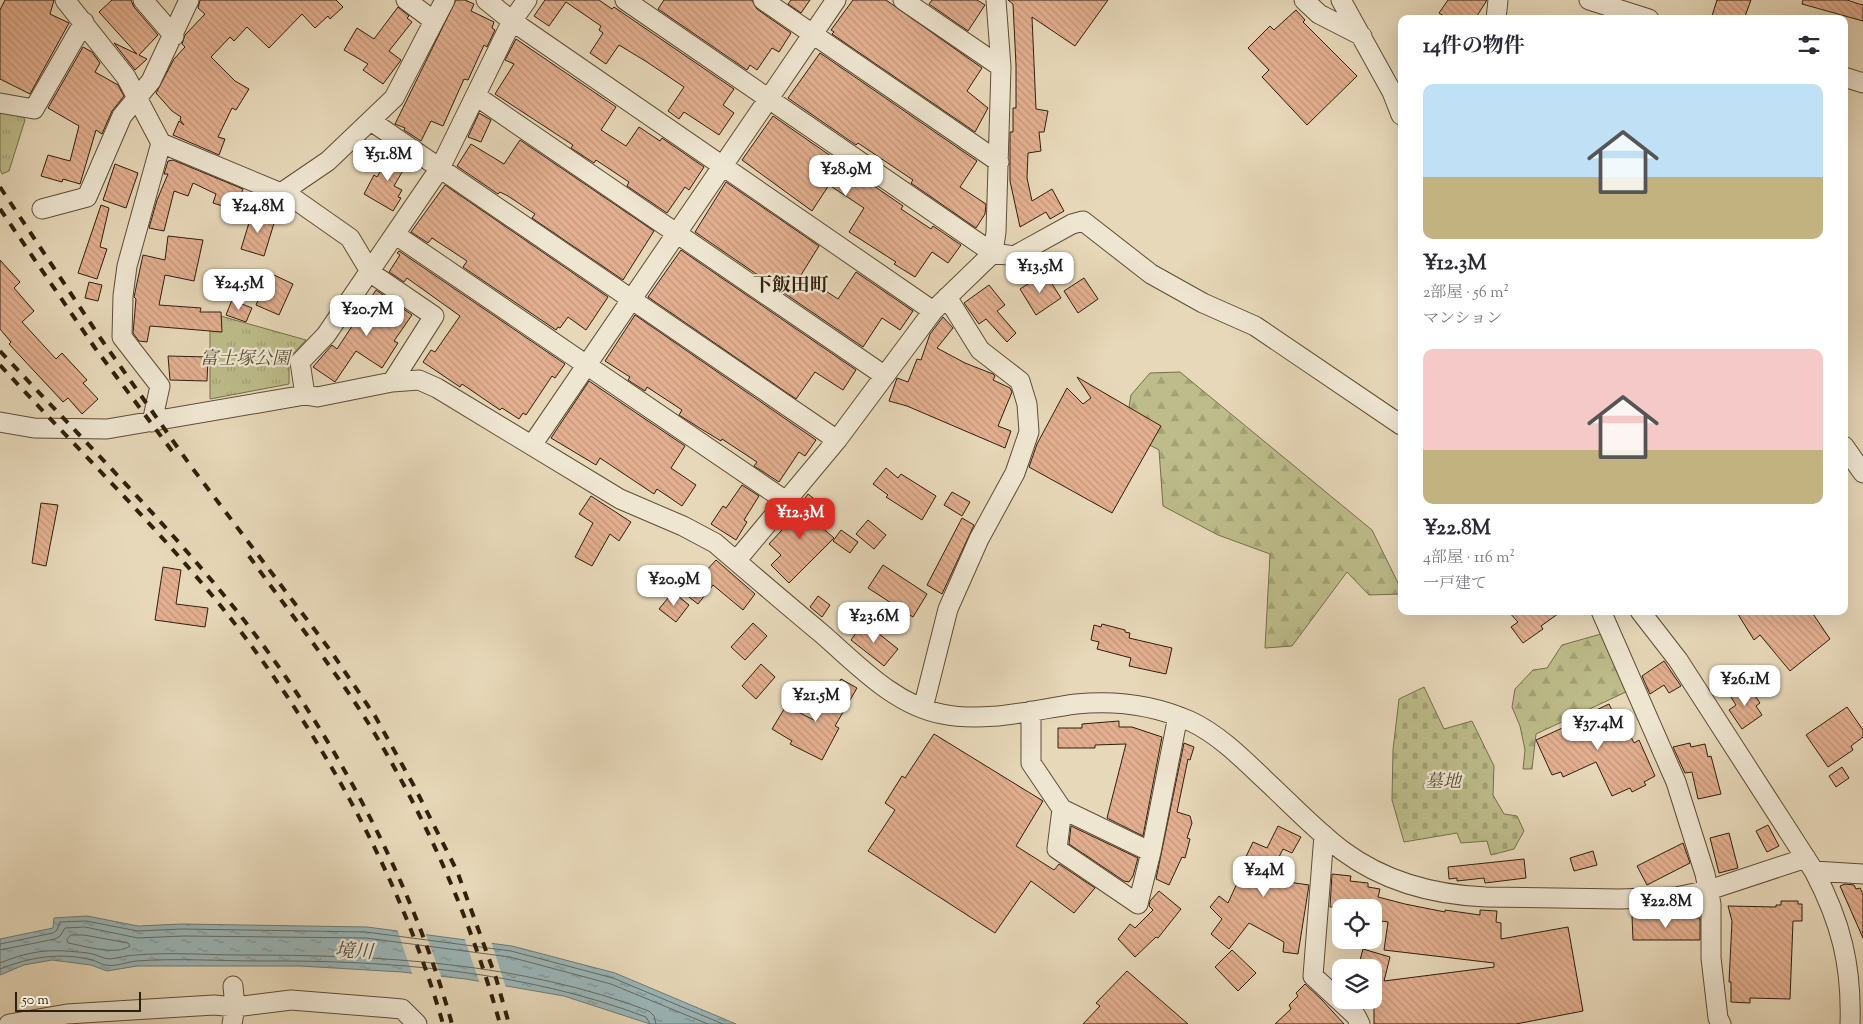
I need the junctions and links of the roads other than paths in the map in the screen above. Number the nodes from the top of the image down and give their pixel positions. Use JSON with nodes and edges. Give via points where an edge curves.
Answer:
{"nodes":[{"id":1,"x":65,"y":0,"type":"edge"},
{"id":2,"x":143,"y":0,"type":"edge"},
{"id":3,"x":189,"y":0,"type":"edge"},
{"id":4,"x":406,"y":0,"type":"edge"},
{"id":5,"x":445,"y":0,"type":"edge"},
{"id":6,"x":486,"y":0,"type":"edge"},
{"id":7,"x":527,"y":0,"type":"edge"},
{"id":8,"x":625,"y":0,"type":"edge"},
{"id":9,"x":763,"y":0,"type":"edge"},
{"id":10,"x":836,"y":0,"type":"edge"},
{"id":11,"x":903,"y":0,"type":"edge"},
{"id":12,"x":996,"y":0,"type":"edge"},
{"id":13,"x":1304,"y":0,"type":"edge"},
{"id":14,"x":1342,"y":0,"type":"edge"},
{"id":15,"x":1498,"y":0,"type":"edge"},
{"id":16,"x":1589,"y":0,"type":"edge"},
{"id":17,"x":1496,"y":15,"type":"edge"},
{"id":18,"x":1636,"y":15,"type":"edge"},
{"id":19,"x":84,"y":22,"type":"junction"},
{"id":20,"x":434,"y":22,"type":"junction"},
{"id":21,"x":512,"y":22,"type":"junction"},
{"id":22,"x":813,"y":34,"type":"junction"},
{"id":23,"x":174,"y":36,"type":"junction"},
{"id":24,"x":1362,"y":36,"type":"junction"},
{"id":25,"x":1001,"y":67,"type":"junction"},
{"id":26,"x":1848,"y":78,"type":"edge"},
{"id":27,"x":1863,"y":83,"type":"edge"},
{"id":28,"x":476,"y":96,"type":"junction"},
{"id":29,"x":137,"y":97,"type":"junction"},
{"id":30,"x":768,"y":98,"type":"junction"},
{"id":31,"x":0,"y":103,"type":"edge"},
{"id":32,"x":1398,"y":107,"type":"edge"},
{"id":33,"x":371,"y":120,"type":"junction"},
{"id":34,"x":161,"y":143,"type":"junction"},
{"id":35,"x":999,"y":162,"type":"junction"},
{"id":36,"x":722,"y":166,"type":"junction"},
{"id":37,"x":440,"y":168,"type":"junction"},
{"id":38,"x":281,"y":193,"type":"junction"},
{"id":39,"x":42,"y":209,"type":"dead end"},
{"id":40,"x":677,"y":233,"type":"junction"},
{"id":41,"x":396,"y":235,"type":"junction"},
{"id":42,"x":993,"y":253,"type":"junction"},
{"id":43,"x":371,"y":273,"type":"junction"},
{"id":44,"x":947,"y":297,"type":"junction"},
{"id":45,"x":631,"y":299,"type":"junction"},
{"id":46,"x":933,"y":311,"type":"junction"},
{"id":47,"x":587,"y":365,"type":"junction"},
{"id":48,"x":885,"y":376,"type":"junction"},
{"id":49,"x":392,"y":382,"type":"junction"},
{"id":50,"x":305,"y":395,"type":"junction"},
{"id":51,"x":0,"y":422,"type":"edge"},
{"id":52,"x":152,"y":422,"type":"junction"},
{"id":53,"x":1398,"y":423,"type":"edge"},
{"id":54,"x":838,"y":440,"type":"junction"},
{"id":55,"x":532,"y":444,"type":"junction"},
{"id":56,"x":1848,"y":452,"type":"edge"},
{"id":57,"x":1863,"y":474,"type":"edge"},
{"id":58,"x":786,"y":501,"type":"junction"},
{"id":59,"x":736,"y":561,"type":"junction"},
{"id":60,"x":1603,"y":615,"type":"edge"},
{"id":61,"x":1643,"y":615,"type":"edge"},
{"id":62,"x":923,"y":708,"type":"junction"},
{"id":63,"x":1031,"y":711,"type":"junction"},
{"id":64,"x":1178,"y":716,"type":"junction"},
{"id":65,"x":1062,"y":808,"type":"junction"},
{"id":66,"x":1324,"y":835,"type":"junction"},
{"id":67,"x":1151,"y":852,"type":"junction"},
{"id":68,"x":1810,"y":865,"type":"junction"},
{"id":69,"x":1863,"y":874,"type":"edge"},
{"id":70,"x":1709,"y":890,"type":"junction"},
{"id":71,"x":233,"y":986,"type":"dead end"},
{"id":72,"x":234,"y":1015,"type":"edge"},
{"id":73,"x":371,"y":1016,"type":"edge"},
{"id":74,"x":112,"y":1017,"type":"edge"},
{"id":75,"x":9,"y":1024,"type":"edge"},
{"id":76,"x":417,"y":1024,"type":"edge"},
{"id":77,"x":1360,"y":1024,"type":"edge"},
{"id":78,"x":1722,"y":1024,"type":"edge"},
{"id":79,"x":1850,"y":1024,"type":"edge"}],
"edges":[{"from":1,"to":19,"type":"street"},
{"from":2,"to":23,"type":"street"},
{"from":3,"to":23,"type":"street"},
{"from":4,"to":20,"type":"street"},
{"from":5,"to":20,"type":"street"},
{"from":6,"to":21,"type":"street"},
{"from":7,"to":21,"type":"street"},
{"from":8,"to":30,"type":"street"},
{"from":9,"to":22,"type":"street"},
{"from":10,"to":22,"type":"street"},
{"from":11,"to":25,"type":"street"},
{"from":12,"to":25,"type":"street"},
{"from":13,"to":24,"type":"street","via":[[1319,14]]},
{"from":14,"to":24,"type":"street"},
{"from":15,"to":17,"type":"street"},
{"from":16,"to":18,"type":"street"},
{"from":19,"to":29,"type":"street","via":[[126,77]]},
{"from":19,"to":31,"type":"street","via":[[34,109]]},
{"from":20,"to":33,"type":"street","via":[[394,98]]},
{"from":21,"to":28,"type":"street"},
{"from":21,"to":36,"type":"street"},
{"from":22,"to":30,"type":"street"},
{"from":22,"to":35,"type":"street"},
{"from":23,"to":29,"type":"street","via":[[151,81]]},
{"from":24,"to":32,"type":"street"},
{"from":25,"to":35,"type":"street"},
{"from":26,"to":27,"type":"street"},
{"from":28,"to":37,"type":"street"},
{"from":28,"to":40,"type":"street"},
{"from":29,"to":34,"type":"street"},
{"from":29,"to":39,"type":"street","via":[[122,116],[86,197]]},
{"from":30,"to":36,"type":"street"},
{"from":30,"to":42,"type":"street"},
{"from":33,"to":37,"type":"street"},
{"from":33,"to":38,"type":"street","via":[[328,161]]},
{"from":34,"to":38,"type":"street"},
{"from":34,"to":52,"type":"street","via":[[123,296],[122,337],[160,386]]},
{"from":35,"to":42,"type":"street"},
{"from":36,"to":40,"type":"street"},
{"from":36,"to":46,"type":"street"},
{"from":37,"to":41,"type":"street"},
{"from":37,"to":45,"type":"street"},
{"from":38,"to":43,"type":"street","via":[[350,238]]},
{"from":40,"to":45,"type":"street"},
{"from":40,"to":48,"type":"street"},
{"from":41,"to":43,"type":"street"},
{"from":41,"to":47,"type":"street"},
{"from":42,"to":44,"type":"street"},
{"from":42,"to":53,"type":"street","via":[[1014,256],[1083,221],[1151,274],[1255,326]]},
{"from":43,"to":49,"type":"street","via":[[434,316]]},
{"from":43,"to":50,"type":"street","via":[[318,345],[300,362]]},
{"from":44,"to":46,"type":"street"},
{"from":44,"to":62,"type":"street","via":[[980,350],[1020,381],[1027,404],[1029,432],[1015,473],[979,539],[948,609]]},
{"from":45,"to":47,"type":"street"},
{"from":45,"to":54,"type":"street"},
{"from":46,"to":48,"type":"street"},
{"from":47,"to":55,"type":"street"},
{"from":47,"to":58,"type":"street"},
{"from":48,"to":54,"type":"street"},
{"from":49,"to":50,"type":"street","via":[[317,397]]},
{"from":49,"to":55,"type":"street","via":[[419,380]]},
{"from":50,"to":52,"type":"street"},
{"from":51,"to":52,"type":"street","via":[[34,428],[107,428]]},
{"from":54,"to":58,"type":"street"},
{"from":55,"to":59,"type":"street","via":[[620,499],[715,543]]},
{"from":56,"to":57,"type":"street"},
{"from":58,"to":59,"type":"street"},
{"from":59,"to":62,"type":"street","via":[[887,690]]},
{"from":60,"to":70,"type":"street","via":[[1676,782]]},
{"from":61,"to":68,"type":"street","via":[[1678,660]]},
{"from":62,"to":63,"type":"street","via":[[971,717]]},
{"from":63,"to":64,"type":"street","via":[[1078,704],[1118,703],[1149,707]]},
{"from":63,"to":65,"type":"street","via":[[1031,763]]},
{"from":64,"to":66,"type":"street","via":[[1239,755]]},
{"from":64,"to":67,"type":"street"},
{"from":65,"to":67,"type":"street"},
{"from":65,"to":67,"type":"street","via":[[1057,848],[1138,904]]},
{"from":66,"to":70,"type":"street","via":[[1344,852],[1393,878],[1418,888],[1464,896],[1620,899],[1676,897]]},
{"from":66,"to":77,"type":"street","via":[[1313,976],[1356,1016]]},
{"from":68,"to":69,"type":"street"},
{"from":68,"to":70,"type":"street"},
{"from":68,"to":79,"type":"street","via":[[1831,903],[1844,946],[1850,981]]},
{"from":70,"to":78,"type":"street","via":[[1711,958],[1718,1018]]},
{"from":71,"to":72,"type":"street"},
{"from":72,"to":73,"type":"street","via":[[291,1000]]},
{"from":72,"to":74,"type":"street","via":[[214,1006]]},
{"from":73,"to":76,"type":"street","via":[[402,1010]]},
{"from":74,"to":75,"type":"street","via":[[67,1014]]}]}
